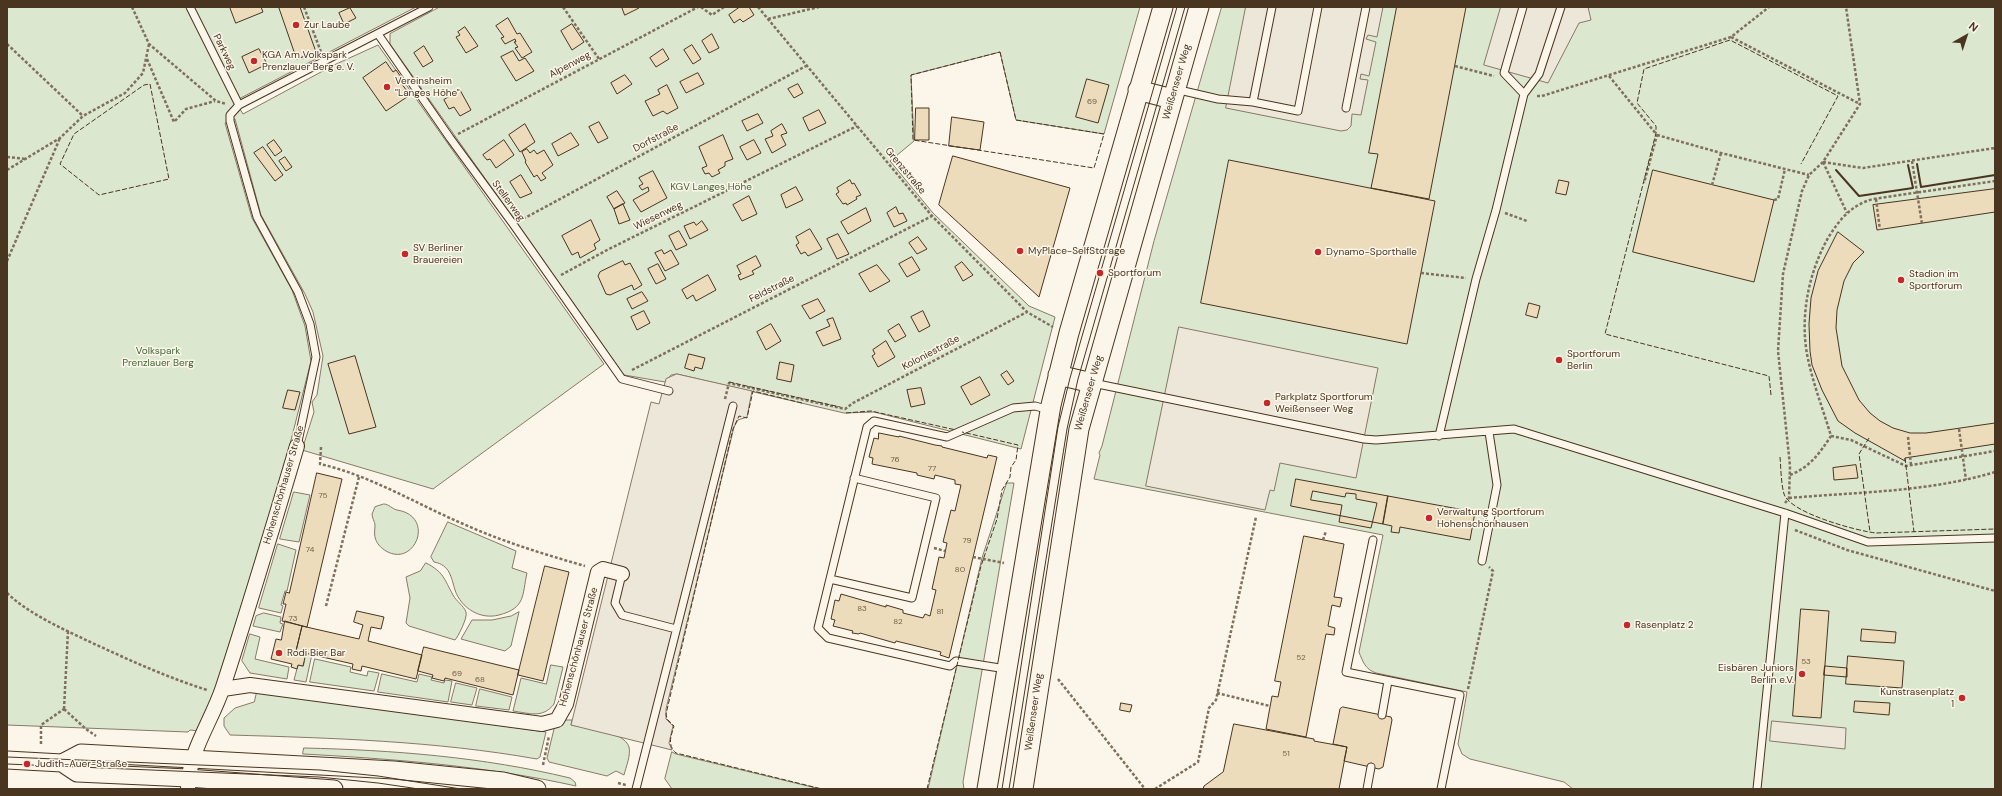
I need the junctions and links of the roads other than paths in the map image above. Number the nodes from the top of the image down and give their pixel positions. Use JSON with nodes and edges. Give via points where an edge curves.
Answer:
{"nodes":[{"id":1,"x":190,"y":7,"type":"edge"},
{"id":2,"x":429,"y":7,"type":"edge"},
{"id":3,"x":1163,"y":7,"type":"edge"},
{"id":4,"x":1199,"y":7,"type":"edge"},
{"id":5,"x":1272,"y":7,"type":"edge"},
{"id":6,"x":1318,"y":7,"type":"edge"},
{"id":7,"x":1366,"y":7,"type":"edge"},
{"id":8,"x":1523,"y":7,"type":"edge"},
{"id":9,"x":1561,"y":7,"type":"edge"},
{"id":10,"x":378,"y":34,"type":"junction"},
{"id":11,"x":1138,"y":90,"type":"junction"},
{"id":12,"x":1174,"y":94,"type":"junction"},
{"id":13,"x":1524,"y":94,"type":"junction"},
{"id":14,"x":1253,"y":102,"type":"junction"},
{"id":15,"x":239,"y":105,"type":"junction"},
{"id":16,"x":1346,"y":108,"type":"dead end"},
{"id":17,"x":1058,"y":375,"type":"junction"},
{"id":18,"x":1092,"y":382,"type":"junction"},
{"id":19,"x":669,"y":391,"type":"dead end"},
{"id":20,"x":733,"y":406,"type":"dead end"},
{"id":21,"x":1050,"y":410,"type":"junction"},
{"id":22,"x":1489,"y":432,"type":"junction"},
{"id":23,"x":1439,"y":436,"type":"junction"},
{"id":24,"x":297,"y":446,"type":"joint"},
{"id":25,"x":854,"y":478,"type":"junction"},
{"id":26,"x":1785,"y":513,"type":"junction"},
{"id":27,"x":1995,"y":538,"type":"edge"},
{"id":28,"x":1373,"y":540,"type":"dead end"},
{"id":29,"x":1482,"y":561,"type":"road end"},
{"id":30,"x":622,"y":574,"type":"joint"},
{"id":31,"x":830,"y":579,"type":"junction"},
{"id":32,"x":676,"y":629,"type":"junction"},
{"id":33,"x":1006,"y":669,"type":"junction"},
{"id":34,"x":1388,"y":681,"type":"junction"},
{"id":35,"x":216,"y":690,"type":"junction"},
{"id":36,"x":1382,"y":715,"type":"dead end"},
{"id":37,"x":193,"y":759,"type":"junction"},
{"id":38,"x":7,"y":760,"type":"edge"},
{"id":39,"x":62,"y":763,"type":"junction"},
{"id":40,"x":1371,"y":767,"type":"dead end"},
{"id":41,"x":188,"y":783,"type":"edge"},
{"id":42,"x":334,"y":789,"type":"edge"},
{"id":43,"x":537,"y":789,"type":"edge"},
{"id":44,"x":636,"y":789,"type":"edge"},
{"id":45,"x":987,"y":789,"type":"edge"},
{"id":46,"x":1023,"y":789,"type":"edge"},
{"id":47,"x":1367,"y":789,"type":"edge"},
{"id":48,"x":1441,"y":789,"type":"edge"},
{"id":49,"x":1757,"y":789,"type":"edge"}],
"edges":[{"from":1,"to":15,"type":"lane","name":"Parkweg"},
{"from":2,"to":10,"type":"lane"},
{"from":3,"to":11,"type":"main road"},
{"from":4,"to":12,"type":"main road","name":"Weißenseer Weg"},
{"from":5,"to":14,"type":"lane"},
{"from":6,"to":14,"type":"lane","via":[[1298,111]]},
{"from":7,"to":16,"type":"lane"},
{"from":8,"to":13,"type":"lane","via":[[1504,73]]},
{"from":9,"to":13,"type":"lane","via":[[1539,74]]},
{"from":10,"to":15,"type":"lane"},
{"from":10,"to":19,"type":"lane","name":"Stellerweg","via":[[622,379]]},
{"from":11,"to":12,"type":"main road"},
{"from":11,"to":17,"type":"main road"},
{"from":12,"to":14,"type":"lane"},
{"from":12,"to":18,"type":"main road","name":"Weißenseer Weg"},
{"from":13,"to":23,"type":"lane"},
{"from":15,"to":24,"type":"lane","name":"Hohenschönhauser Straße","via":[[230,115],[230,121],[256,217],[298,292],[310,324],[316,357]]},
{"from":17,"to":18,"type":"main road"},
{"from":17,"to":21,"type":"main road"},
{"from":18,"to":23,"type":"lane","via":[[1364,439]]},
{"from":18,"to":46,"type":"main road","name":"Weißenseer Weg","via":[[1079,429],[1069,482]]},
{"from":20,"to":32,"type":"lane"},
{"from":21,"to":25,"type":"lane","via":[[1035,406],[1013,408],[947,437],[874,421],[866,427]]},
{"from":21,"to":33,"type":"main road"},
{"from":22,"to":23,"type":"lane"},
{"from":22,"to":26,"type":"lane","via":[[1514,429]]},
{"from":22,"to":29,"type":"lane","via":[[1497,485]]},
{"from":24,"to":35,"type":"street","name":"Hohenschönhauser Straße"},
{"from":25,"to":31,"type":"lane"},
{"from":25,"to":31,"type":"lane","via":[[936,498],[912,598]]},
{"from":26,"to":27,"type":"lane","via":[[1868,542]]},
{"from":26,"to":49,"type":"lane"},
{"from":28,"to":34,"type":"lane","via":[[1346,672]]},
{"from":30,"to":32,"type":"lane","via":[[615,603],[622,615]]},
{"from":30,"to":35,"type":"street","name":"Hohenschönhauser Straße","via":[[603,569],[598,572],[566,704],[557,720],[542,724],[250,685]]},
{"from":31,"to":33,"type":"lane","via":[[818,628],[828,638],[950,666],[956,661]]},
{"from":32,"to":44,"type":"lane"},
{"from":33,"to":45,"type":"main road"},
{"from":34,"to":36,"type":"lane"},
{"from":34,"to":48,"type":"lane","via":[[1460,695]]},
{"from":35,"to":37,"type":"street","name":"Hohenschönhauser Straße"},
{"from":37,"to":39,"type":"street","via":[[81,753]]},
{"from":37,"to":41,"type":"street","name":"Hohenschönhauser Straße"},
{"from":37,"to":43,"type":"street","via":[[394,770],[503,781]]},
{"from":38,"to":39,"type":"street"},
{"from":39,"to":41,"type":"street","via":[[77,773]]},
{"from":40,"to":47,"type":"lane"},
{"from":41,"to":42,"type":"street"}]}
